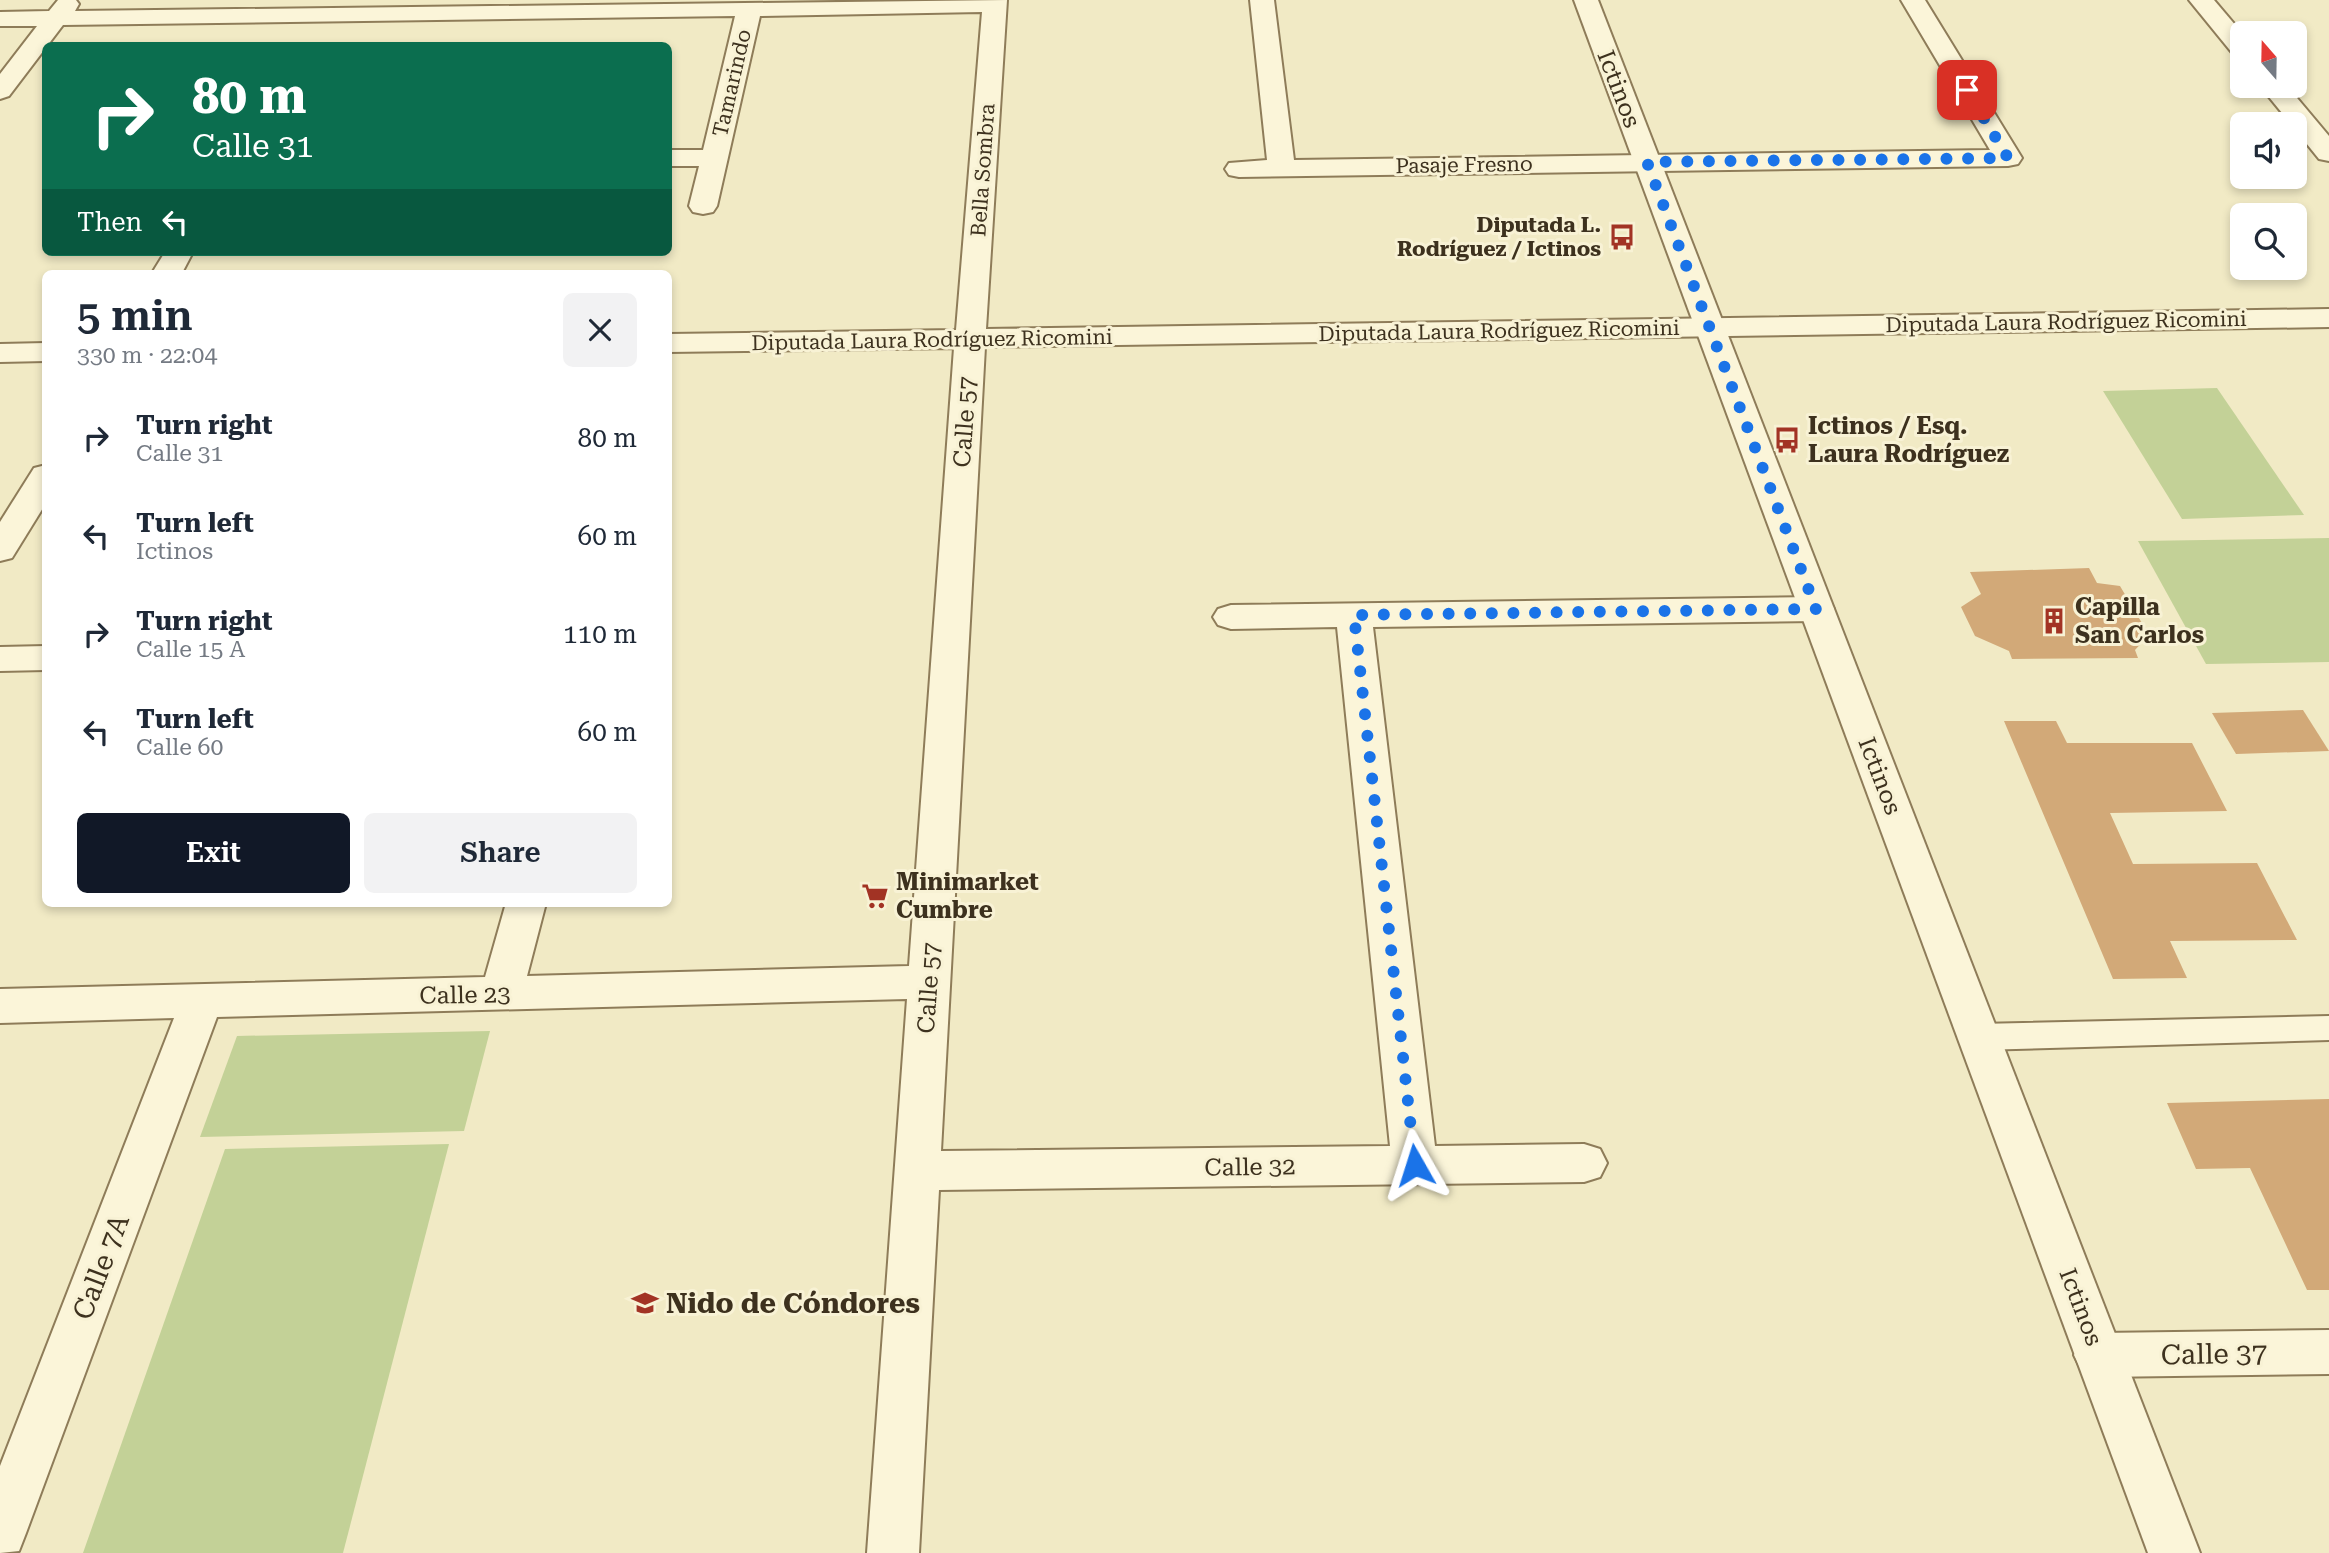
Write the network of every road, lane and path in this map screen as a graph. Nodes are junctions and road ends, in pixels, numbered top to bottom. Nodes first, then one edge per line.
1 (1262, 0) edge
2 (1586, 0) edge
3 (1913, 0) edge
4 (2201, 0) edge
5 (995, 2) edge
6 (63, 9) edge
7 (749, 9) junction
8 (0, 19) edge
9 (2230, 34) edge
10 (0, 91) edge
11 (2283, 98) edge
12 (2329, 153) edge
13 (672, 158) edge
14 (715, 158) junction
15 (1647, 162) junction
16 (1281, 168) junction
17 (1239, 169) dead end
18 (703, 206) dead end
19 (2329, 318) edge
20 (1710, 328) junction
21 (970, 339) junction
22 (672, 343) edge
23 (42, 352) edge
24 (0, 353) edge
25 (42, 482) edge
26 (0, 550) edge
27 (1816, 609) junction
28 (1354, 615) junction
29 (1231, 617) dead end
30 (42, 658) edge
31 (0, 659) edge
32 (525, 907) edge
33 (930, 982) junction
34 (501, 994) junction
35 (202, 1001) junction
36 (0, 1006) edge
37 (2329, 1028) edge
38 (1979, 1037) junction
39 (1584, 1163) dead end
40 (1415, 1165) junction
41 (917, 1171) junction
42 (2329, 1352) edge
43 (2099, 1355) junction
44 (16, 1450) edge
45 (0, 1533) edge
46 (893, 1553) edge
47 (2174, 1553) edge

1 - 16 street
2 - 15 street, Ictinos
3 - 15 street, Pasaje Fresno
4 - 9 street
5 - 7 street
5 - 21 street, Bella Sombra
6 - 7 street
6 - 8 street
6 - 10 street
7 - 14 street, Tamarindo
11 - 12 street
13 - 14 street, Tamarindo
14 - 18 street, Tamarindo
15 - 16 street, Pasaje Fresno
15 - 20 street, Ictinos
16 - 17 street, Pasaje Fresno
19 - 20 street, Diputada Laura Rodríguez Ricomini
20 - 21 street, Diputada Laura Rodríguez Ricomini
20 - 27 street, Ictinos
21 - 22 street, Diputada Laura Rodríguez Ricomini
21 - 33 street, Calle 57
23 - 24 street
25 - 26 street
27 - 28 street
27 - 38 street, Ictinos
28 - 29 street
28 - 40 street
30 - 31 street
32 - 34 street
33 - 34 street, Calle 23
33 - 41 street, Calle 57
34 - 35 street, Calle 23
35 - 36 street, Calle 23
35 - 44 street, Calle 7A
37 - 38 lane
38 - 43 street, Ictinos
39 - 40 street, Calle 32
40 - 41 street, Calle 32
41 - 46 street, Calle 57
42 - 43 street, Calle 37
43 - 47 street, Ictinos
44 - 45 street, Calle 7A

